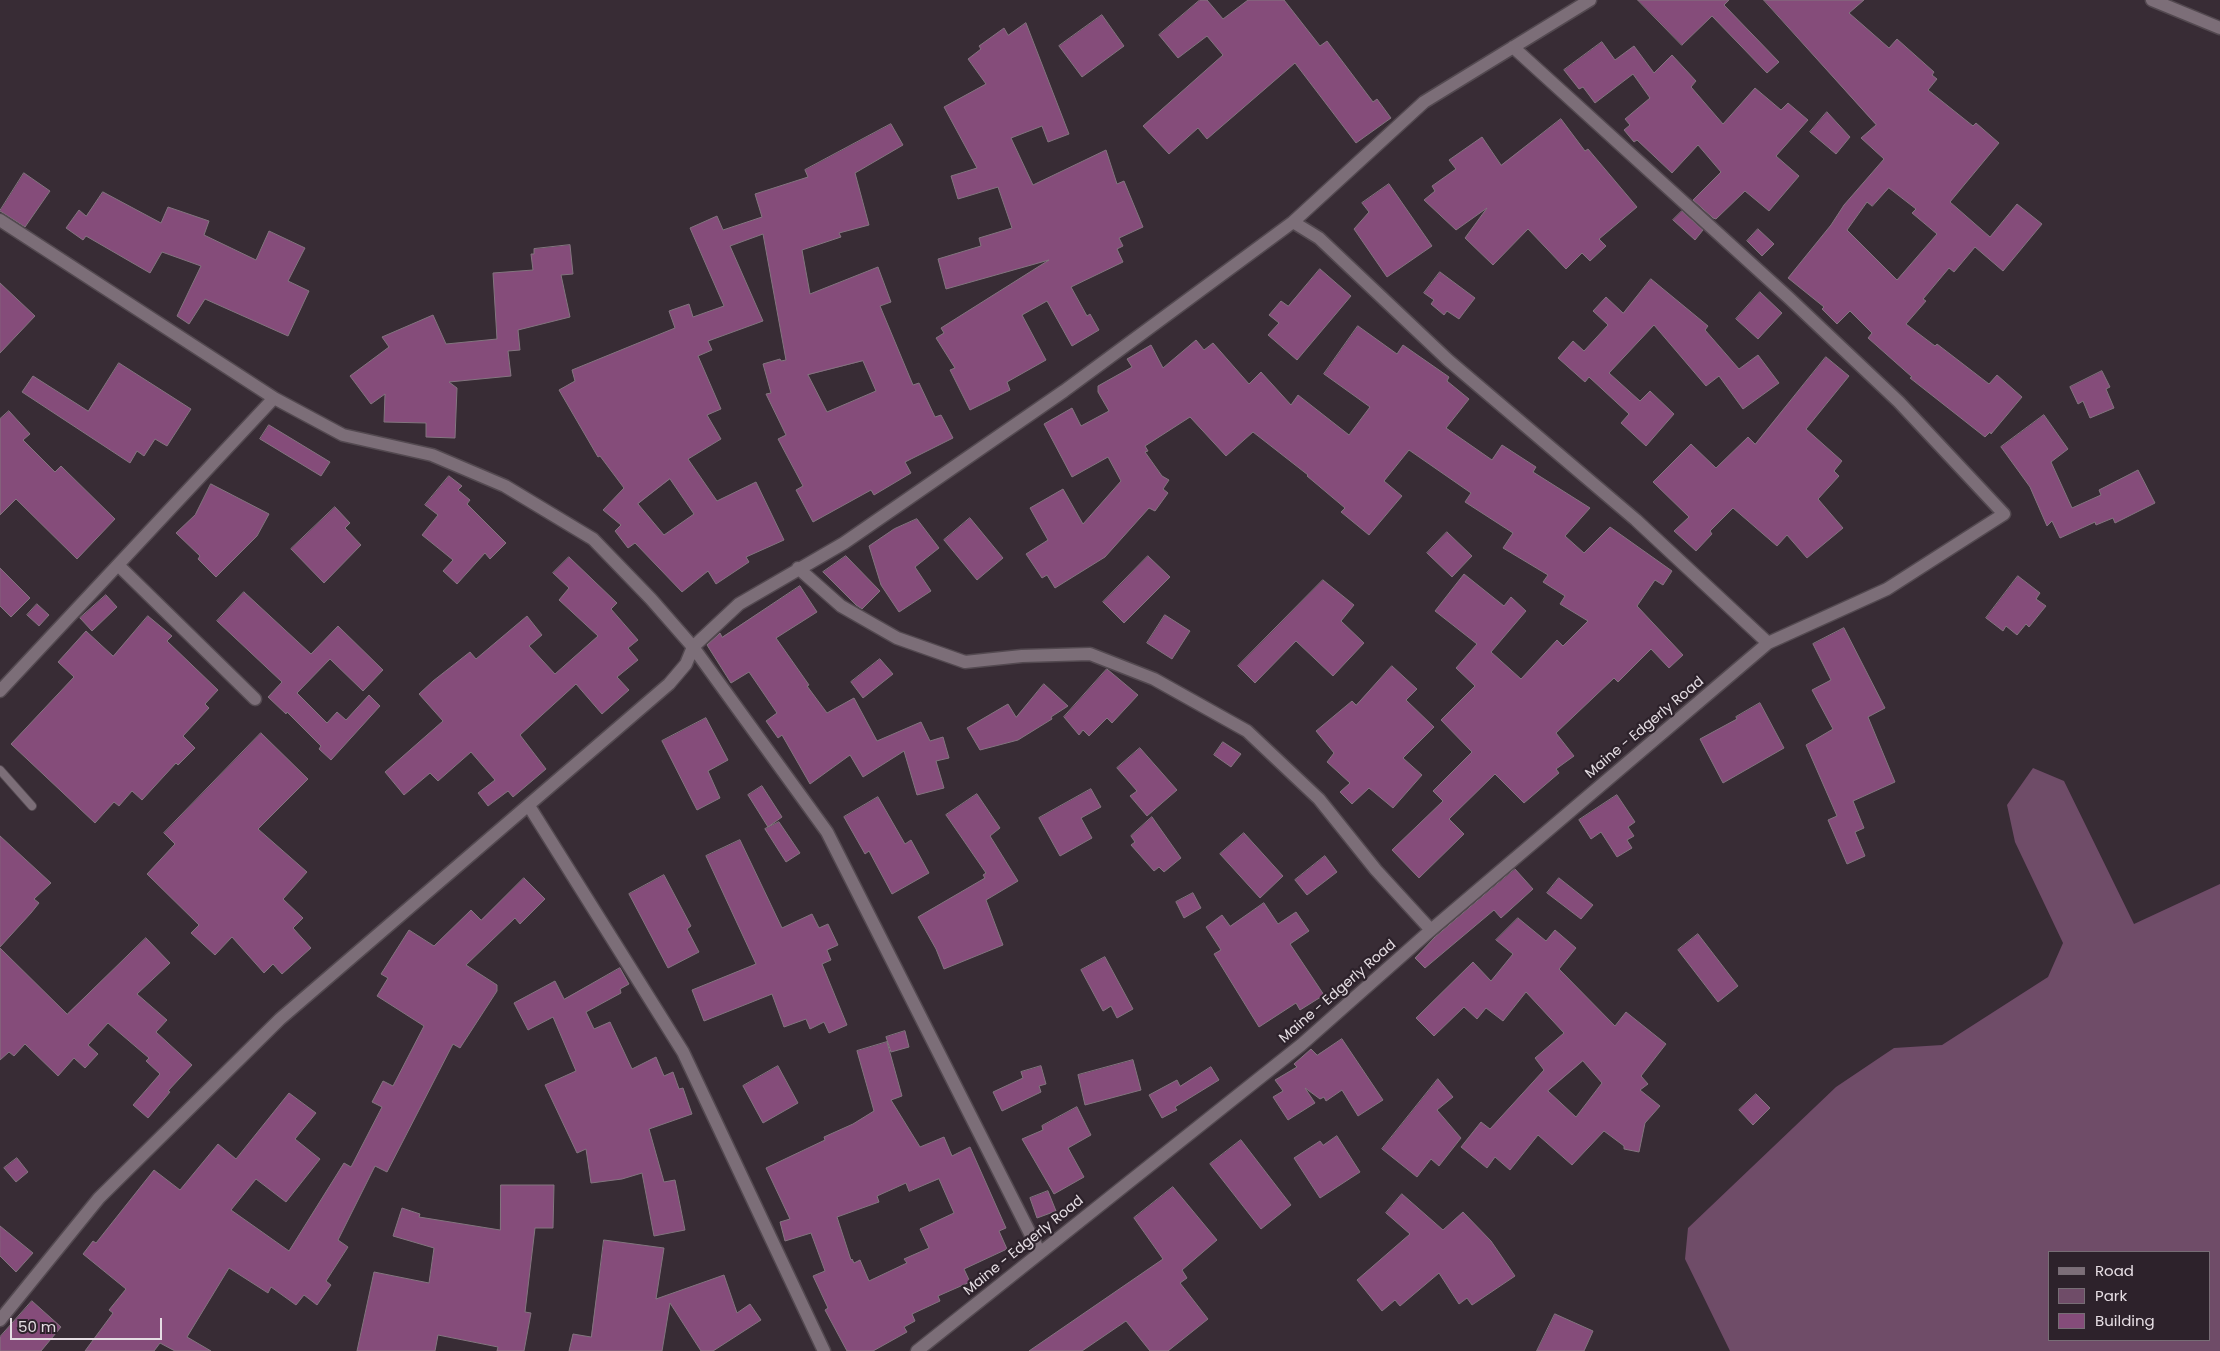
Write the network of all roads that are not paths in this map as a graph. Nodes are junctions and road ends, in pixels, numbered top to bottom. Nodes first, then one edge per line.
1 (1590, 0) edge
2 (2152, 0) edge
3 (2220, 28) edge
4 (1513, 47) junction
5 (1293, 222) junction
6 (3, 226) edge
7 (274, 398) junction
8 (118, 565) junction
9 (798, 568) junction
10 (1768, 643) junction
11 (693, 647) junction
12 (0, 692) edge
13 (255, 699) dead end
14 (0, 770) edge
15 (32, 806) dead end
16 (529, 806) junction
17 (1431, 930) junction
18 (1040, 1252) junction
19 (0, 1320) edge
20 (824, 1351) edge
21 (917, 1351) edge

1 - 4 street
2 - 3 street
4 - 5 street
4 - 10 street, Maine - Edgerly Road
5 - 9 street
5 - 10 street
6 - 7 street
7 - 8 street
7 - 11 street
8 - 12 street
8 - 13 street
9 - 11 street
9 - 17 street
10 - 17 street, Maine - Edgerly Road
11 - 16 street
11 - 18 street
14 - 15 lane
16 - 19 street
16 - 20 street
17 - 18 street, Maine - Edgerly Road
18 - 21 street, Maine - Edgerly Road

